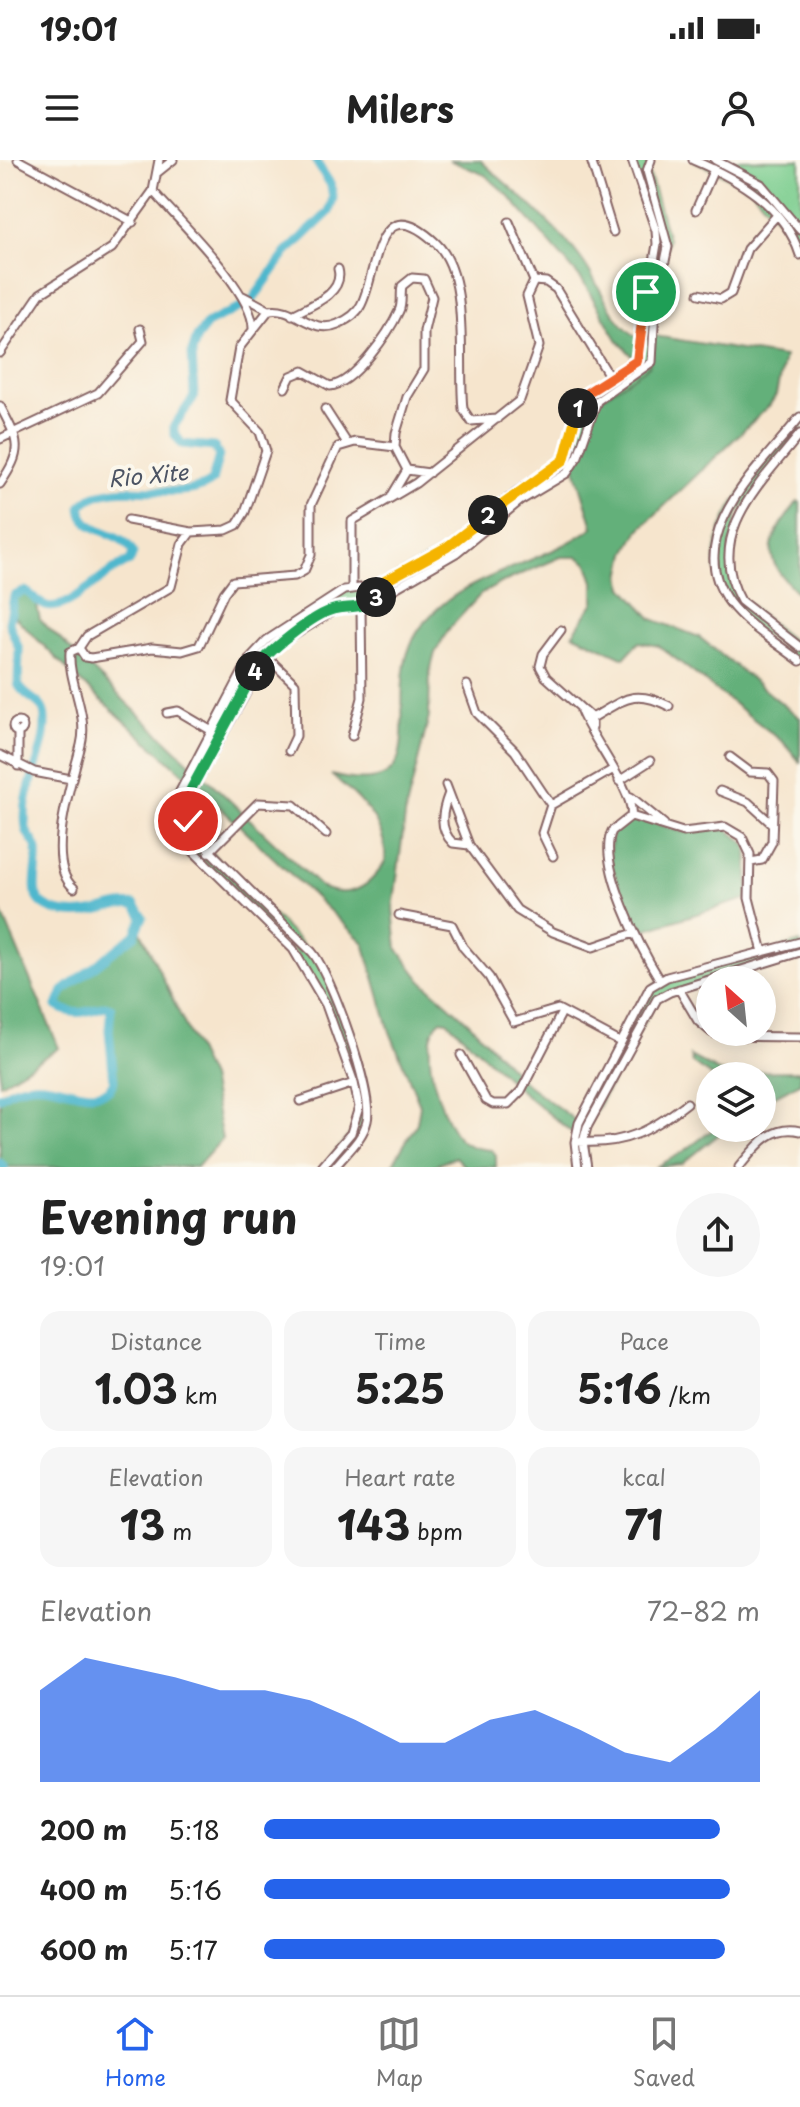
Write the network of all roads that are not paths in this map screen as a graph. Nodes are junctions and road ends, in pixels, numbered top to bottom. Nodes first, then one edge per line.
1 (18, 160) edge
2 (159, 160) edge
3 (173, 160) edge
4 (591, 160) edge
5 (632, 160) edge
6 (651, 160) edge
7 (693, 160) edge
8 (715, 164) edge
9 (158, 172) junction
10 (153, 191) junction
11 (696, 210) dead end
12 (777, 215) junction
13 (133, 222) junction
14 (509, 222) dead end
15 (800, 230) edge
16 (613, 232) dead end
17 (800, 255) edge
18 (338, 269) dead end
19 (534, 281) junction
20 (699, 294) dead end
21 (250, 304) junction
22 (269, 310) junction
23 (292, 315) junction
24 (140, 329) dead end
25 (253, 329) junction
26 (642, 340) junction
27 (655, 343) junction
28 (0, 353) edge
29 (611, 379) junction
30 (285, 388) dead end
31 (0, 406) edge
32 (325, 409) dead end
33 (800, 417) edge
34 (502, 418) junction
35 (471, 421) junction
36 (396, 433) junction
37 (800, 434) edge
38 (15, 435) junction
39 (470, 438) junction
40 (0, 439) edge
41 (347, 443) junction
42 (380, 443) junction
43 (395, 447) junction
44 (407, 470) junction
45 (429, 473) junction
46 (0, 484) edge
47 (391, 498) junction
48 (128, 520) dead end
49 (175, 530) junction
50 (191, 532) junction
51 (716, 536) junction
52 (730, 536) junction
53 (182, 544) junction
54 (376, 586) junction
55 (352, 587) junction
56 (724, 594) junction
57 (737, 594) junction
58 (379, 595) junction
59 (333, 598) junction
60 (361, 608) junction
61 (336, 609) junction
62 (561, 630) dead end
63 (800, 647) edge
64 (79, 648) junction
65 (265, 655) junction
66 (800, 661) edge
67 (467, 685) dead end
68 (669, 706) dead end
69 (581, 711) junction
70 (167, 713) dead end
71 (592, 718) junction
72 (592, 728) junction
73 (212, 731) junction
74 (18, 732) dead end
75 (352, 736) dead end
76 (289, 751) dead end
77 (0, 755) edge
78 (730, 757) dead end
79 (650, 761) dead end
80 (18, 766) junction
81 (612, 770) junction
82 (71, 779) junction
83 (619, 781) junction
84 (720, 791) dead end
85 (631, 797) junction
86 (551, 805) junction
87 (631, 816) junction
88 (771, 823) junction
89 (669, 828) junction
90 (326, 834) dead end
91 (469, 845) junction
92 (209, 852) junction
93 (553, 856) dead end
94 (751, 862) junction
95 (74, 888) dead end
96 (399, 915) dead end
97 (634, 933) junction
98 (300, 941) junction
99 (800, 942) edge
100 (293, 949) junction
101 (763, 952) junction
102 (800, 952) edge
103 (722, 964) joint
104 (753, 966) edge
105 (660, 980) junction
106 (329, 981) junction
107 (696, 984) edge
108 (318, 988) junction
109 (679, 989) junction
110 (646, 993) junction
111 (657, 999) junction
112 (562, 1012) junction
113 (696, 1018) edge
114 (776, 1037) edge
115 (800, 1037) edge
116 (620, 1042) junction
117 (461, 1055) dead end
118 (354, 1083) junction
119 (300, 1101) dead end
120 (687, 1103) dead end
121 (800, 1131) edge
122 (579, 1142) junction
123 (322, 1167) edge
124 (335, 1167) edge
125 (578, 1167) edge
126 (587, 1167) edge
127 (739, 1167) edge

1 - 13 street
2 - 9 street
3 - 9 street
4 - 16 street
5 - 26 street
6 - 27 street
7 - 8 street
8 - 11 street
8 - 12 street
8 - 15 street
9 - 10 street
10 - 13 street
10 - 21 street
12 - 17 street
12 - 20 street
13 - 28 street
14 - 19 street
18 - 23 street
19 - 29 street
19 - 34 street
21 - 22 street
21 - 25 street
22 - 23 street
22 - 25 street
23 - 35 street
24 - 38 street
25 - 50 street
26 - 27 street
26 - 29 street
27 - 58 street
29 - 54 street
30 - 36 street
31 - 38 street
32 - 41 street
33 - 51 street
34 - 35 street
34 - 39 street
35 - 39 street
36 - 42 street
36 - 43 street
37 - 52 street
38 - 40 street
38 - 46 street
39 - 45 street
41 - 42 street
41 - 64 street
42 - 43 street
43 - 44 street
44 - 45 street
44 - 47 street
45 - 47 street
47 - 55 street
48 - 49 street
49 - 50 street
49 - 53 street
50 - 53 street
51 - 52 street
51 - 56 street
52 - 57 street
53 - 64 street
54 - 55 street
54 - 58 street
55 - 59 street
56 - 57 street
56 - 66 street
57 - 63 street
58 - 60 street
59 - 61 street
59 - 73 street
60 - 61 street
60 - 75 street
61 - 65 street
62 - 69 street
64 - 82 street
65 - 76 street
65 - 92 street
67 - 86 street
68 - 71 street
69 - 71 street
69 - 72 street
70 - 73 street
71 - 72 street
72 - 81 street
73 - 100 street
74 - 80 street
77 - 80 street
78 - 88 street
79 - 83 street
80 - 82 street
81 - 83 street
81 - 86 street
82 - 95 street
83 - 85 street
84 - 88 street
85 - 87 street
85 - 89 street
86 - 93 street
87 - 89 street
87 - 97 street
88 - 94 street
89 - 94 street
90 - 92 street
91 - 91 street
91 - 97 street
92 - 98 street
94 - 101 street
96 - 112 street
97 - 105 street
98 - 100 street
98 - 106 street
99 - 101 street
100 - 108 street
101 - 103 street
102 - 104 street
103 - 105 street
105 - 110 street
106 - 108 street
106 - 124 street
107 - 109 street
108 - 118 street
109 - 111 street
109 - 113 street
110 - 111 street
110 - 116 street
111 - 122 street
112 - 116 street
112 - 117 street
114 - 115 street
116 - 122 street
118 - 119 street
118 - 123 street
120 - 122 street
121 - 127 street
122 - 125 street
122 - 126 street

